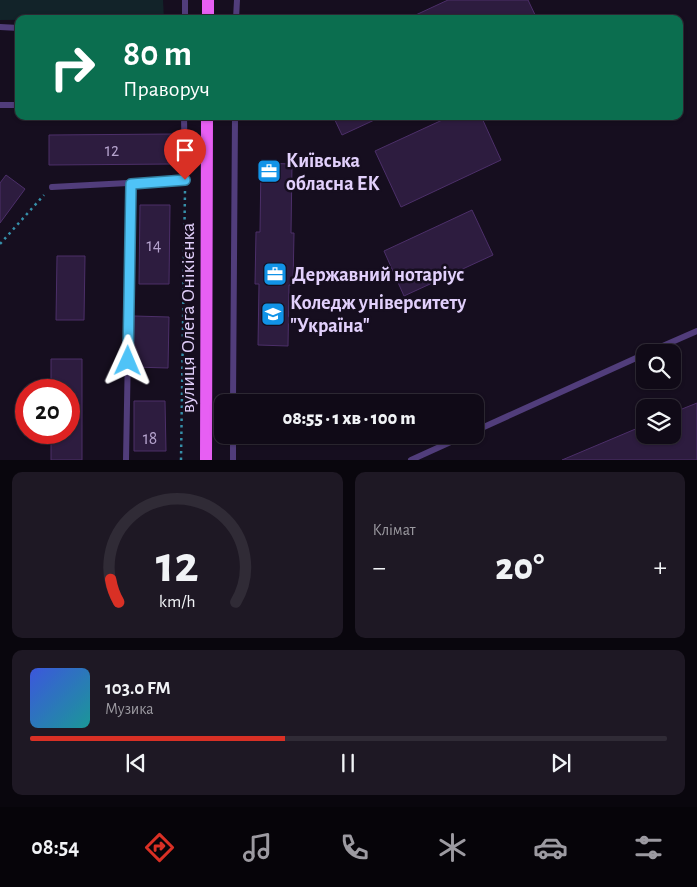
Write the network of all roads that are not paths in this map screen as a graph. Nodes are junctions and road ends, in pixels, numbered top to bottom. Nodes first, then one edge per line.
1 (185, 0) edge
2 (208, 0) edge
3 (237, 0) edge
4 (185, 15) edge
5 (208, 15) edge
6 (236, 15) edge
7 (0, 27) edge
8 (15, 28) edge
9 (0, 105) edge
10 (15, 105) edge
11 (184, 120) edge
12 (207, 120) edge
13 (235, 120) edge
14 (131, 184) junction
15 (52, 187) road end
16 (697, 331) edge
17 (667, 344) edge
18 (636, 358) edge
19 (233, 394) edge
20 (484, 427) edge
21 (233, 444) edge
22 (446, 444) edge
23 (126, 460) edge
24 (206, 460) edge
25 (233, 460) edge
26 (411, 460) edge

1 - 4 lane
2 - 5 main road
3 - 6 lane
7 - 8 lane
9 - 10 lane
11 - 14 lane
12 - 24 main road, вулиця Олега Онікієнка
13 - 19 lane
14 - 15 lane
14 - 23 lane
16 - 17 lane
18 - 20 lane
21 - 25 lane
22 - 26 lane

